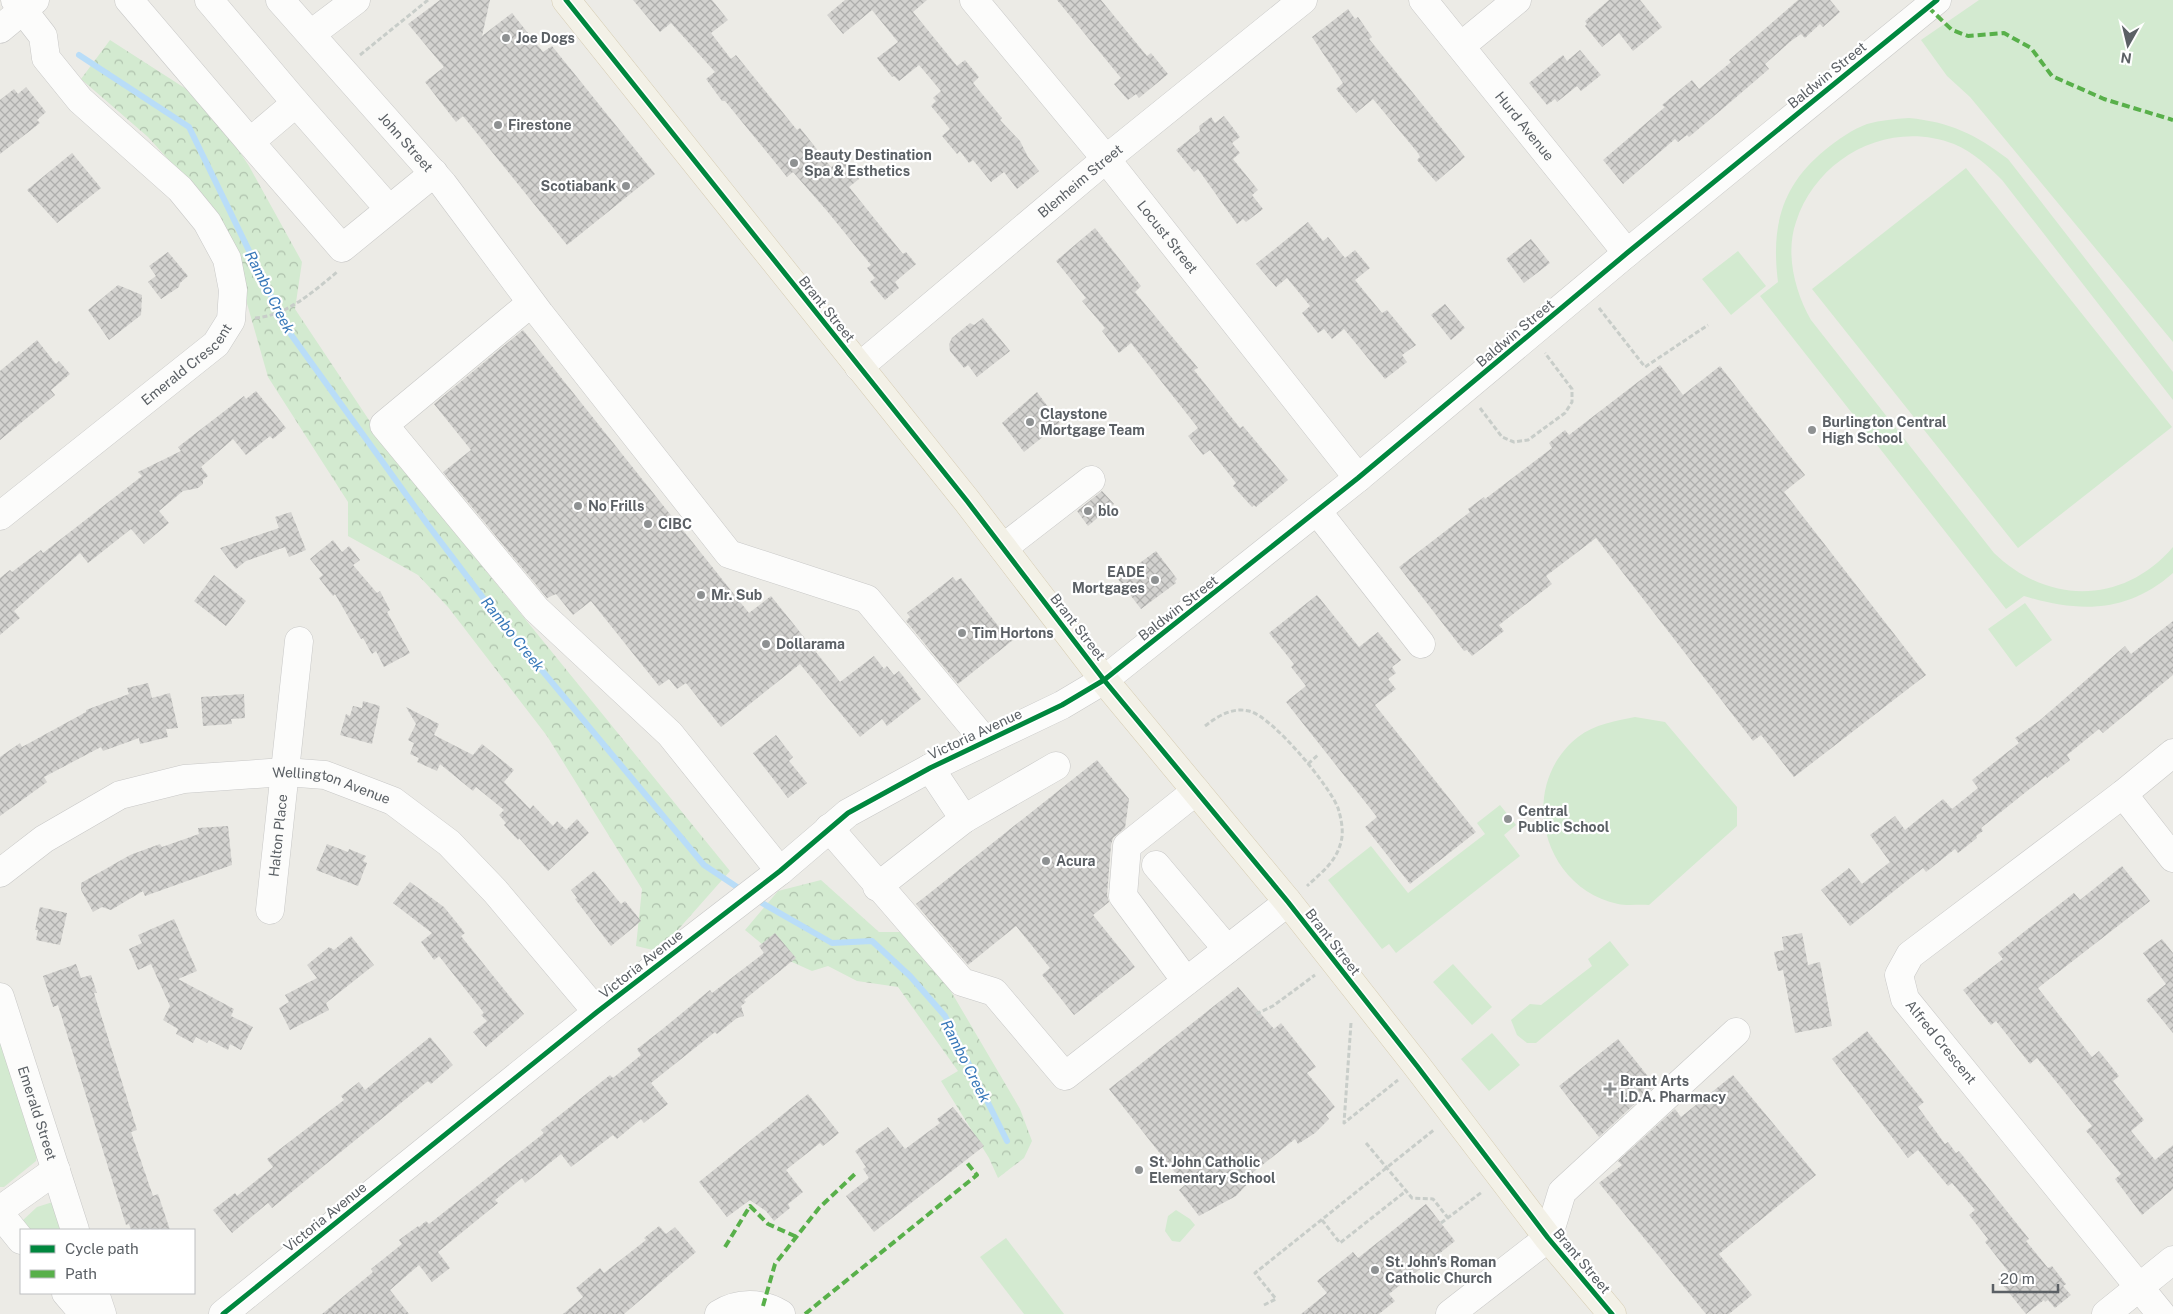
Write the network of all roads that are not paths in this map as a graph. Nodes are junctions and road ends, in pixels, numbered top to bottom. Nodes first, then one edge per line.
1 (129, 0) edge
2 (209, 0) edge
3 (280, 0) edge
4 (356, 0) edge
5 (566, 0) edge
6 (974, 0) edge
7 (1303, 0) edge
8 (1423, 0) edge
9 (1517, 0) edge
10 (1937, 0) edge
11 (25, 3) edge
12 (0, 28) edge
13 (311, 34) junction
14 (1461, 46) junction
15 (296, 103) junction
16 (250, 142) junction
17 (1106, 159) junction
18 (434, 174) junction
19 (390, 209) junction
20 (1627, 253) junction
21 (527, 297) junction
22 (859, 367) junction
23 (1358, 478) junction
24 (1090, 480) dead end
25 (1317, 511) junction
26 (0, 516) edge
27 (1003, 548) junction
28 (299, 641) dead end
29 (1421, 644) dead end
30 (1104, 680) junction
31 (984, 742) junction
32 (2173, 753) edge
33 (1056, 766) dead end
34 (930, 768) junction
35 (285, 772) junction
36 (1196, 791) junction
37 (2123, 794) junction
38 (964, 819) junction
39 (829, 828) junction
40 (2173, 858) edge
41 (1156, 865) dead end
42 (0, 873) edge
43 (774, 876) junction
44 (878, 887) junction
45 (1288, 902) junction
46 (270, 910) dead end
47 (1227, 949) junction
48 (1186, 981) junction
49 (0, 997) edge
50 (597, 1012) junction
51 (1736, 1032) dead end
52 (56, 1170) junction
53 (0, 1210) edge
54 (0, 1214) edge
55 (75, 1229) edge
56 (1548, 1238) junction
57 (20, 1239) edge
58 (2173, 1260) edge
59 (2139, 1287) junction
60 (67, 1294) edge
61 (95, 1294) edge
62 (84, 1314) edge
63 (102, 1314) edge
64 (222, 1314) edge
65 (719, 1314) edge
66 (780, 1314) edge
67 (1450, 1314) edge
68 (1612, 1314) edge
69 (2106, 1314) edge
70 (2161, 1314) edge

1 - 16 street
2 - 15 street
3 - 13 street, John Street
4 - 13 street
5 - 22 main road, Brant Street
6 - 17 street, Locust Street
7 - 17 street, Blenheim Street
8 - 14 street, Hurd Avenue
9 - 14 street
10 - 20 street, Baldwin Street
11 - 12 street
11 - 26 street, Emerald Crescent
13 - 18 street, John Street
14 - 20 street, Hurd Avenue
15 - 16 street
15 - 19 street
16 - 19 street
17 - 22 street, Blenheim Street
17 - 23 street, Locust Street
18 - 19 street
18 - 21 street, John Street
20 - 23 street, Baldwin Street
21 - 31 street, John Street
21 - 43 street
22 - 27 main road, Brant Street
23 - 25 street, Baldwin Street
24 - 27 street
25 - 29 street
25 - 30 street, Baldwin Street
27 - 30 main road, Brant Street
28 - 35 street, Halton Place
30 - 31 street, Victoria Avenue
30 - 36 main road, Brant Street
31 - 34 street, Victoria Avenue
32 - 37 street, Alfred Crescent
33 - 38 street
34 - 38 street
34 - 39 street, Victoria Avenue
35 - 42 street, Wellington Avenue
35 - 46 street, Halton Place
35 - 50 street, Wellington Avenue
36 - 45 main road, Brant Street
36 - 48 street
37 - 40 street
37 - 59 street, Alfred Crescent
38 - 44 street
39 - 43 street, Victoria Avenue
39 - 44 street
41 - 47 street
43 - 50 street, Victoria Avenue
44 - 48 street
45 - 47 street
45 - 56 main road, Brant Street
47 - 48 street
49 - 52 street, Emerald Street
50 - 64 street, Victoria Avenue
51 - 56 street
52 - 53 street
52 - 55 street, Emerald Street
54 - 57 street
56 - 67 street
56 - 68 main road, Brant Street
58 - 59 street
59 - 69 street
59 - 70 street, Alfred Crescent
60 - 62 street
61 - 63 street
65 - 66 street

